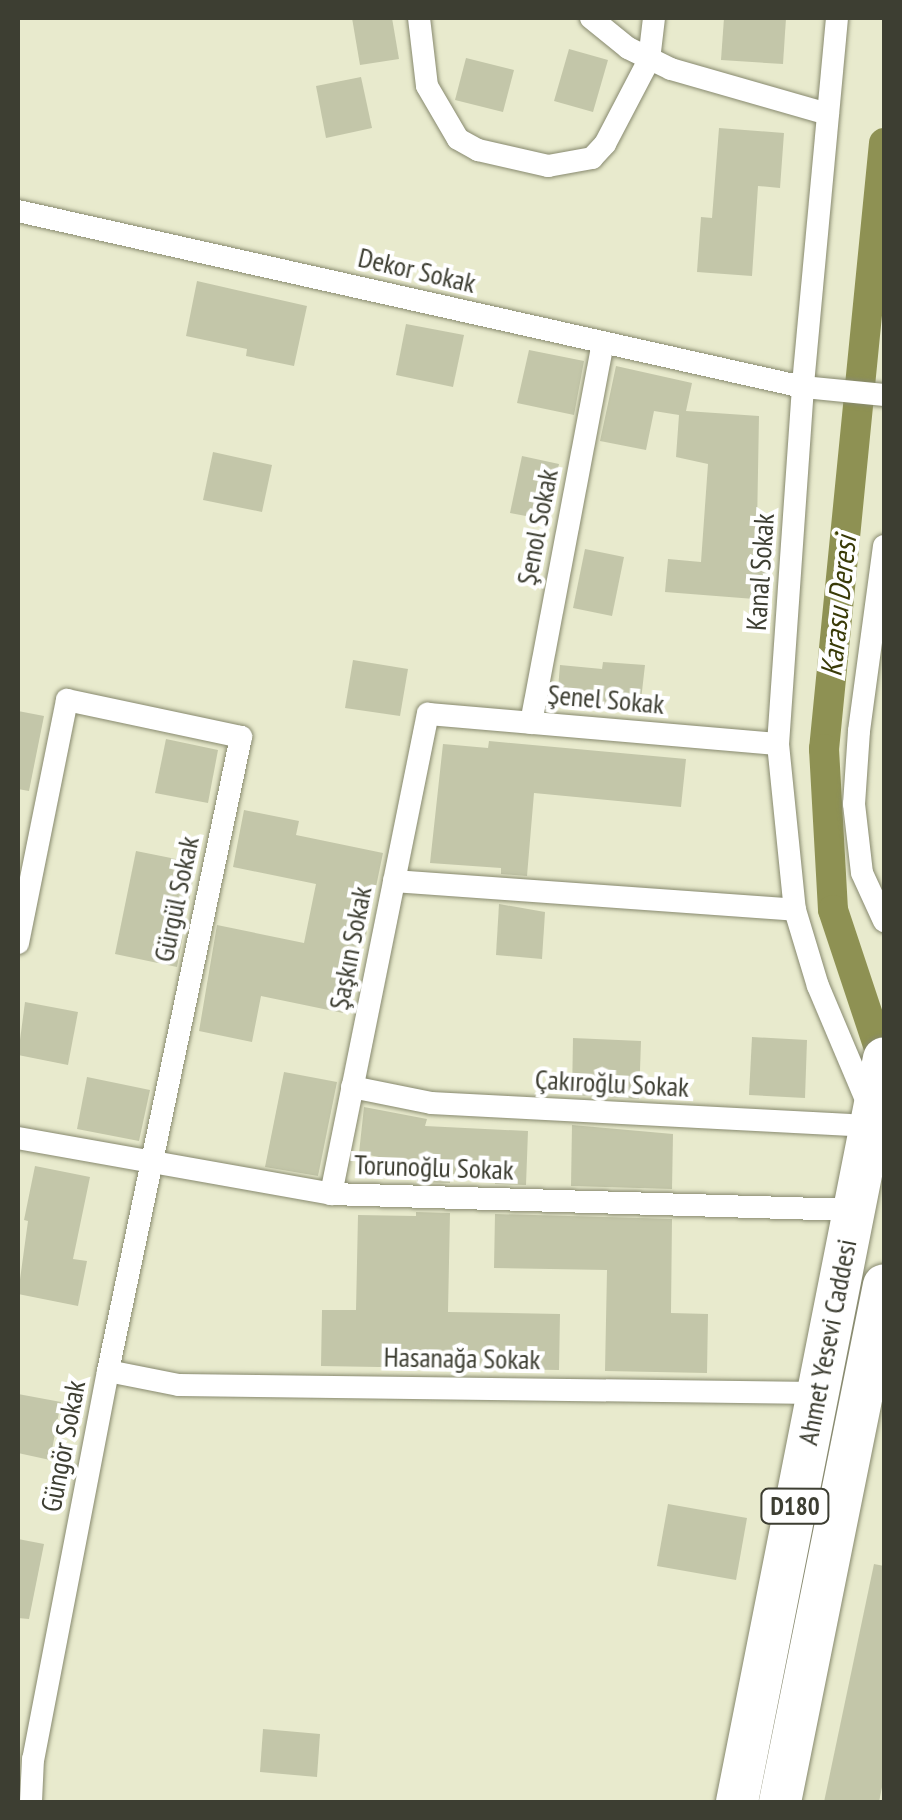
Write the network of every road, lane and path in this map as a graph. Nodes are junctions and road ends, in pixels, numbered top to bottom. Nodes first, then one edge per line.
1 (419, 18) edge
2 (590, 18) edge
3 (654, 18) edge
4 (836, 18) edge
5 (649, 60) junction
6 (828, 114) junction
7 (18, 212) edge
8 (603, 343) junction
9 (803, 388) junction
10 (884, 395) edge
11 (884, 546) edge
12 (428, 714) joint
13 (530, 723) junction
14 (778, 744) junction
15 (394, 881) junction
16 (795, 910) junction
17 (884, 921) edge
18 (18, 943) edge
19 (884, 1058) edge
20 (352, 1088) junction
21 (872, 1121) junction
22 (18, 1138) edge
23 (149, 1162) junction
24 (330, 1194) junction
25 (853, 1210) junction
26 (884, 1285) edge
27 (108, 1371) junction
28 (817, 1392) junction
29 (31, 1802) edge
30 (736, 1802) edge
31 (780, 1802) edge

1 - 5 street
2 - 5 street
3 - 5 street
4 - 6 street, Kanal Sokak
5 - 6 street
6 - 9 street, Kanal Sokak
7 - 8 street, Dekor Sokak
8 - 9 street, Dekor Sokak
8 - 13 street, Şenol Sokak
9 - 10 street, Dekor Sokak
9 - 14 street, Kanal Sokak
11 - 17 street
12 - 13 street, Şenel Sokak
12 - 15 street, Şaşkın Sokak
13 - 14 street, Şenel Sokak
14 - 16 street, Kanal Sokak
15 - 16 street
15 - 20 street, Şaşkın Sokak
16 - 21 street, Kanal Sokak
18 - 23 street, Gürgül Sokak
19 - 21 highway, Ahmet Yesevi Caddesi / D180
20 - 21 street, Çakıroğlu Sokak
20 - 24 street, Şaşkın Sokak
21 - 25 highway, Ahmet Yesevi Caddesi / D180
22 - 23 street, Torunoğlu Sokak
23 - 24 street, Torunoğlu Sokak
23 - 27 street, Güngör Sokak
24 - 25 street, Torunoğlu Sokak
25 - 28 highway, Ahmet Yesevi Caddesi / D180
26 - 31 highway, Ahmet Yesevi Caddesi / D180
27 - 28 street, Hasanağa Sokak
27 - 29 street, Güngör Sokak
28 - 30 highway, Ahmet Yesevi Caddesi / D180

